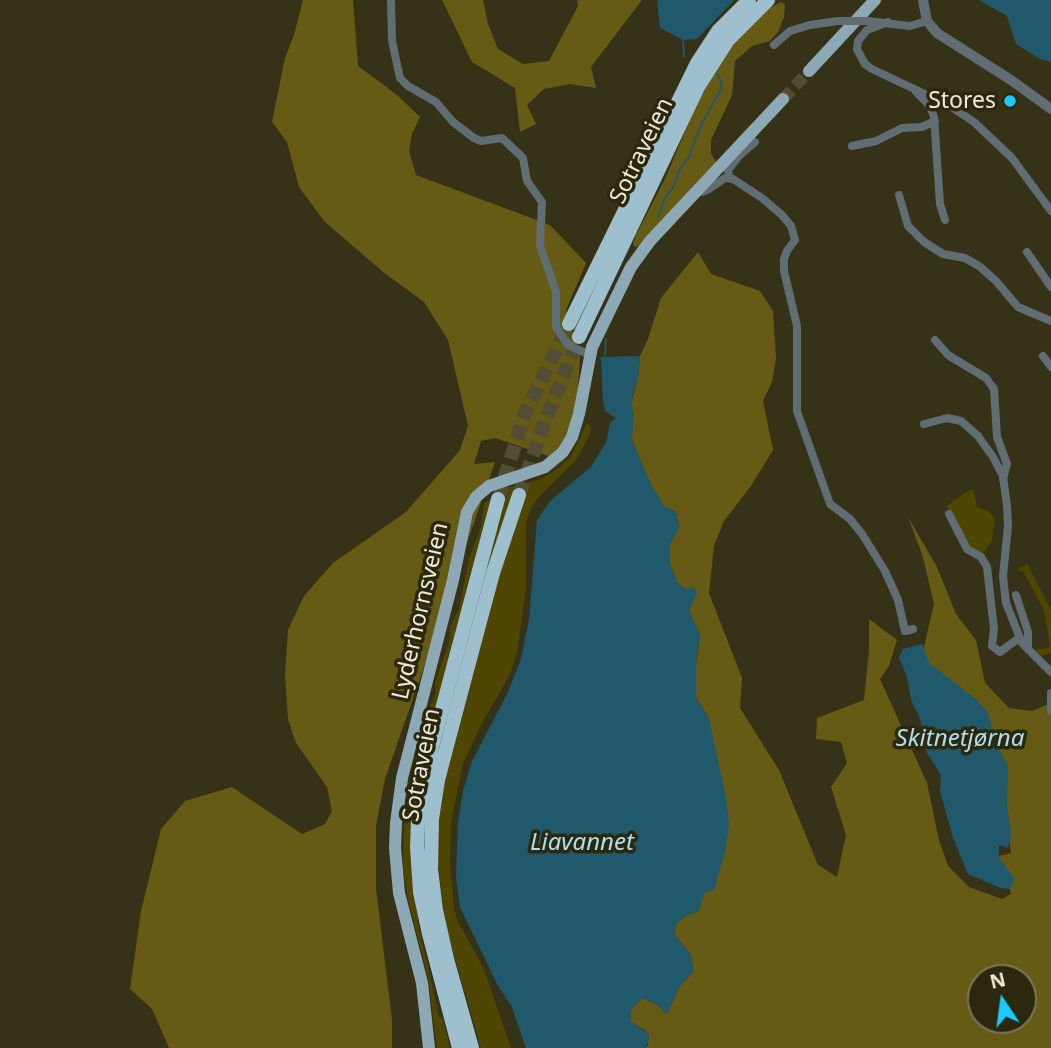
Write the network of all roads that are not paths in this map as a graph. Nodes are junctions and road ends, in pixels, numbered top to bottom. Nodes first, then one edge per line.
1 (391, 0) edge
2 (749, 0) edge
3 (768, 0) edge
4 (875, 0) edge
5 (923, 0) edge
6 (927, 21) junction
7 (888, 22) junction
8 (774, 45) dead end
9 (809, 71) tunnel mouth
10 (915, 90) junction
11 (783, 99) tunnel mouth
12 (1051, 109) edge
13 (935, 121) junction
14 (755, 142) dead end
15 (852, 146) dead end
16 (737, 153) junction
17 (729, 178) junction
18 (698, 189) junction
19 (899, 195) dead end
20 (1051, 211) edge
21 (945, 220) dead end
22 (1027, 252) dead end
23 (1051, 287) edge
24 (1051, 321) edge
25 (569, 324) tunnel mouth
26 (579, 337) tunnel mouth
27 (935, 340) dead end
28 (590, 355) junction
29 (1043, 356) dead end
30 (1051, 366) edge
31 (924, 424) dead end
32 (1003, 479) junction
33 (519, 495) tunnel mouth
34 (498, 499) tunnel mouth
35 (949, 513) dead end
36 (1016, 595) dead end
37 (913, 629) dead end
38 (1019, 638) junction
39 (1028, 651) junction
40 (1051, 672) edge
41 (1051, 693) edge
42 (1051, 711) edge
43 (429, 1048) edge
44 (457, 1048) edge
45 (472, 1048) edge

1 - 28 street
2 - 25 highway, Sotraveien
3 - 26 highway, Sotraveien
4 - 9 main road
5 - 6 street
6 - 7 street
6 - 12 street
7 - 8 street, bridge
7 - 10 street
10 - 13 street
10 - 20 street
11 - 16 main road, Lyderhornsveien
13 - 15 street
13 - 21 street
14 - 16 street
16 - 17 street
16 - 18 main road, Lyderhornsveien
17 - 18 street
17 - 37 street
18 - 28 main road, Lyderhornsveien
19 - 24 street
22 - 23 street
27 - 32 street
28 - 43 main road, Lyderhornsveien
29 - 30 street
31 - 32 street
32 - 38 street
33 - 45 highway, Sotraveien
34 - 44 highway, Sotraveien
35 - 38 street
36 - 39 street
38 - 39 street
39 - 40 street
41 - 42 street

